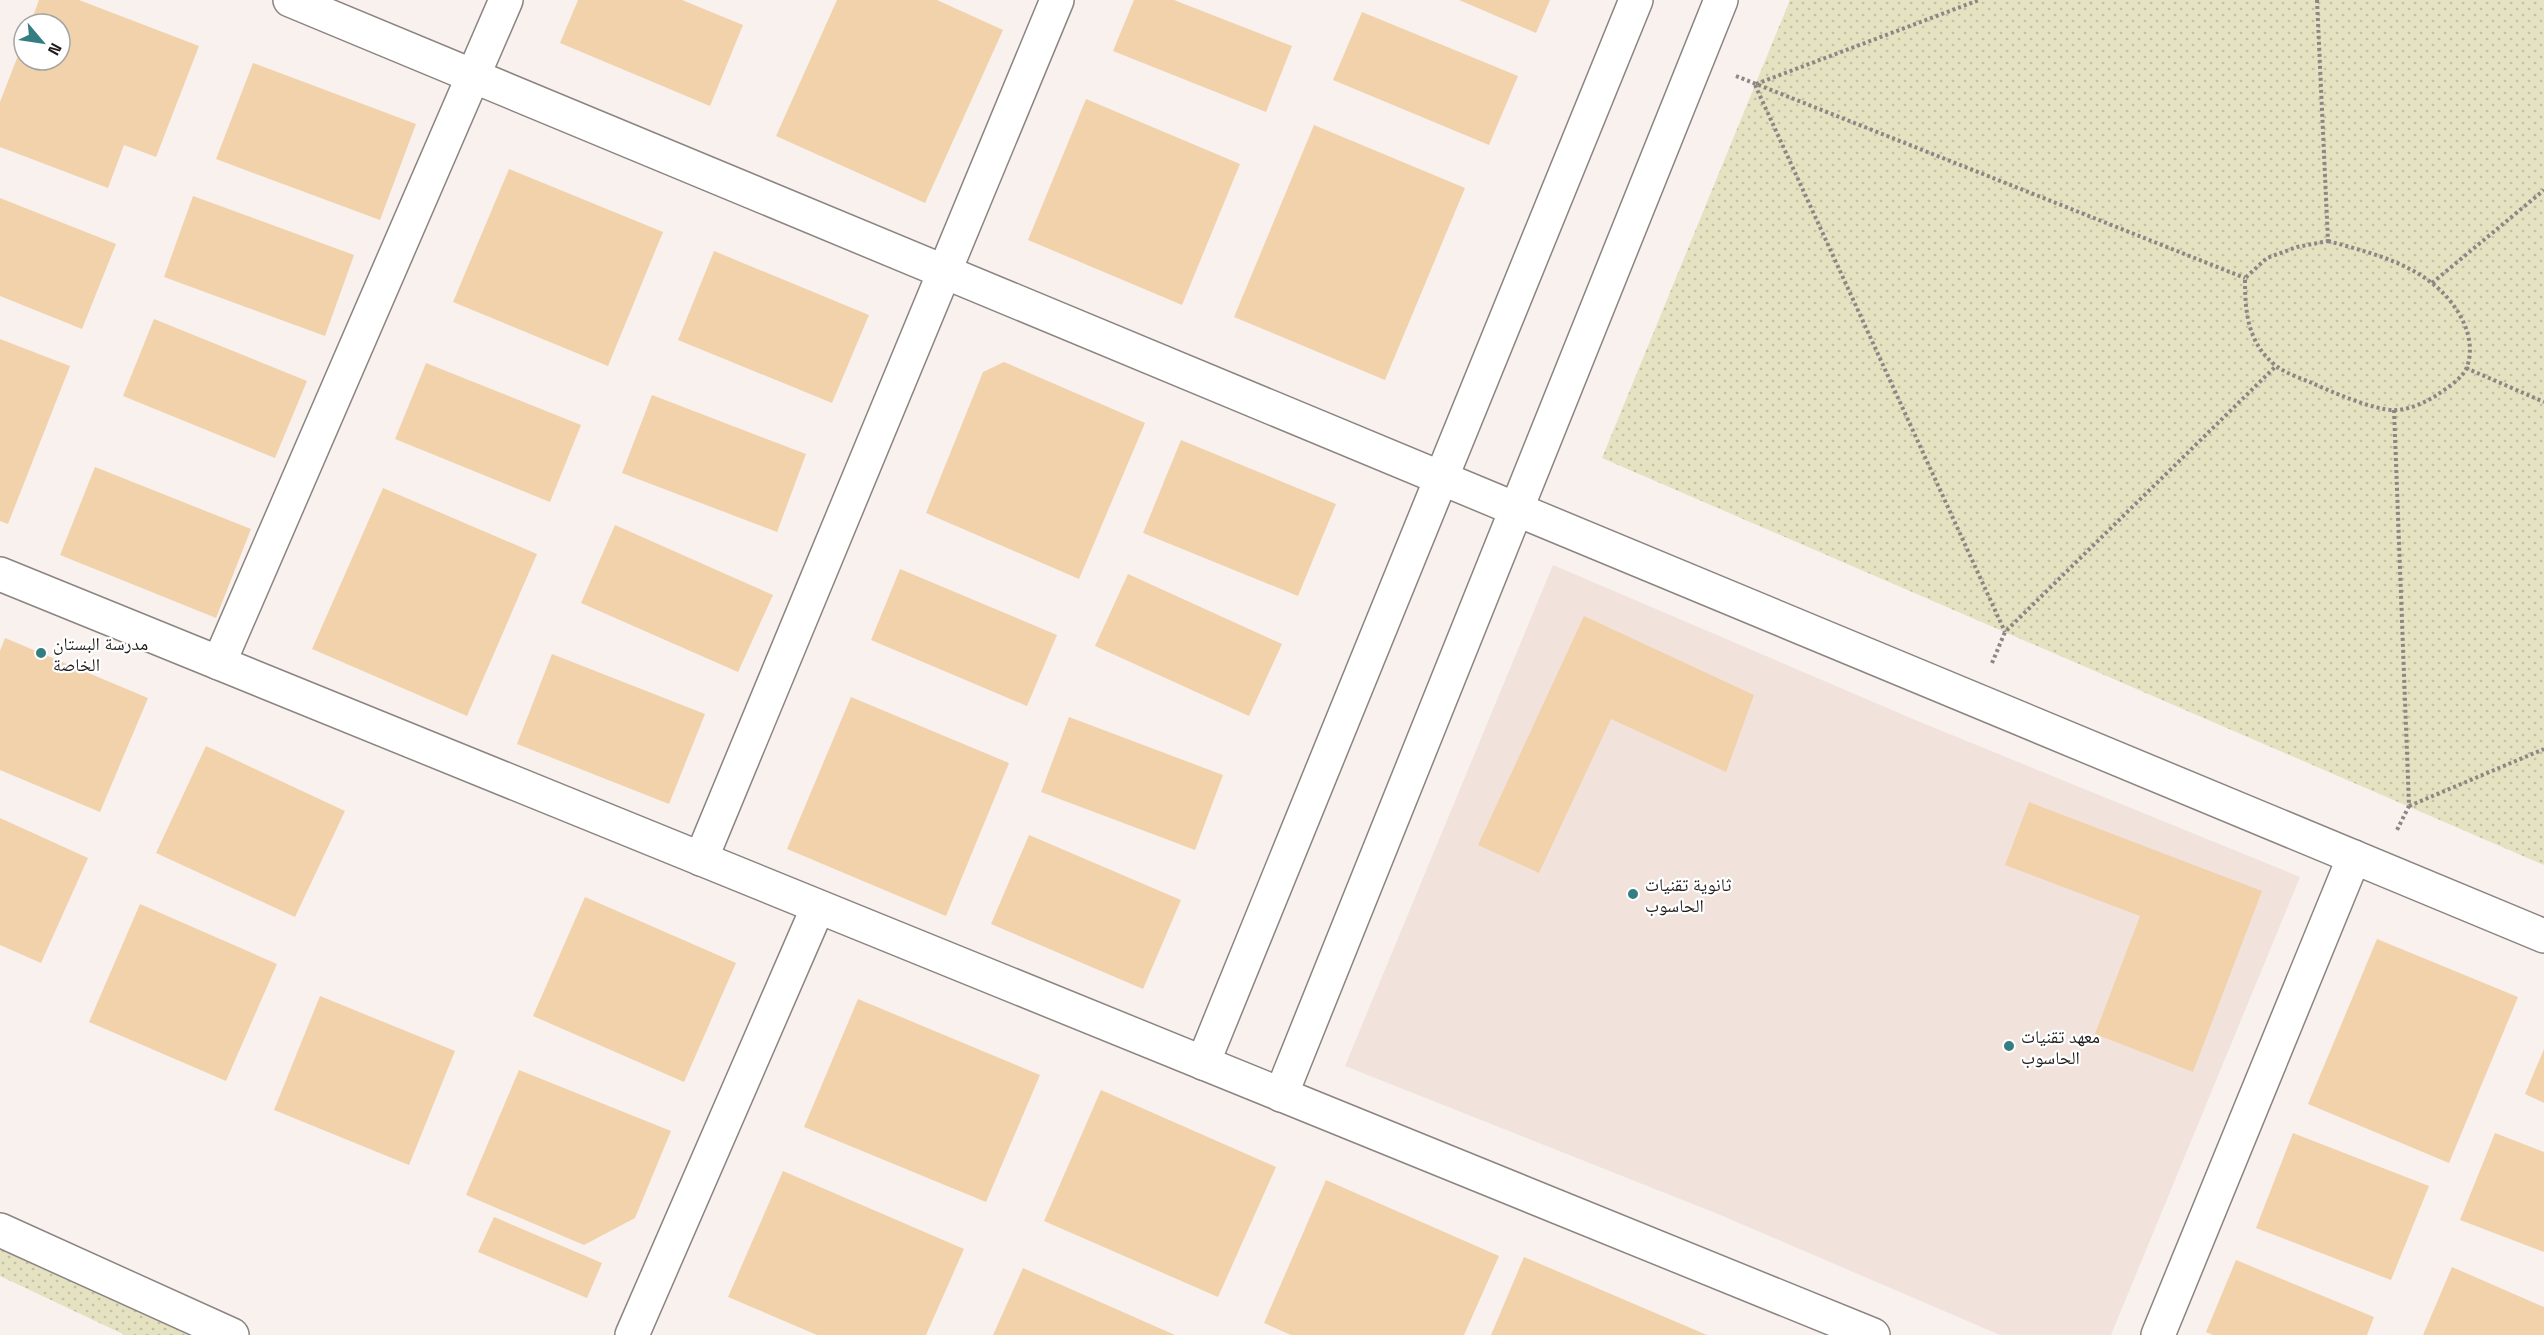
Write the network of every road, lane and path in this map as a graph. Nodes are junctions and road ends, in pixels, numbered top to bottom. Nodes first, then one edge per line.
1 (290, 0) edge
2 (506, 0) edge
3 (1056, 0) edge
4 (1636, 0) edge
5 (1721, 0) edge
6 (1979, 0) edge
7 (2317, 0) edge
8 (473, 76) junction
9 (1755, 84) junction
10 (2544, 190) edge
11 (2328, 241) junction
12 (944, 271) junction
13 (2245, 278) junction
14 (2432, 283) junction
15 (2276, 366) junction
16 (2466, 368) junction
17 (2544, 402) edge
18 (2394, 410) junction
19 (1442, 478) junction
20 (1518, 509) junction
21 (0, 574) edge
22 (219, 663) junction
23 (2544, 749) edge
24 (2354, 857) junction
25 (700, 859) junction
26 (818, 907) junction
27 (2544, 936) edge
28 (1203, 1063) junction
29 (1281, 1095) junction
30 (0, 1230) edge
31 (232, 1335) edge
32 (632, 1335) edge
33 (1873, 1335) edge
34 (2158, 1335) edge

1 - 8 street
2 - 8 street
3 - 12 street
4 - 19 street
5 - 20 street
6 - 9 path
7 - 11 path
8 - 12 street
8 - 22 street
9 - 13 path
9 - 15 path
10 - 14 path
11 - 13 path
11 - 14 path
12 - 19 street
12 - 25 street
13 - 15 path
14 - 16 path
15 - 18 path
16 - 17 path
16 - 18 path
18 - 23 path
19 - 20 street
19 - 28 street
20 - 24 street
20 - 29 street
21 - 22 street
22 - 25 street
24 - 27 street
24 - 34 street
25 - 26 street
26 - 28 street
26 - 32 street
28 - 29 street
29 - 33 street
30 - 31 street

